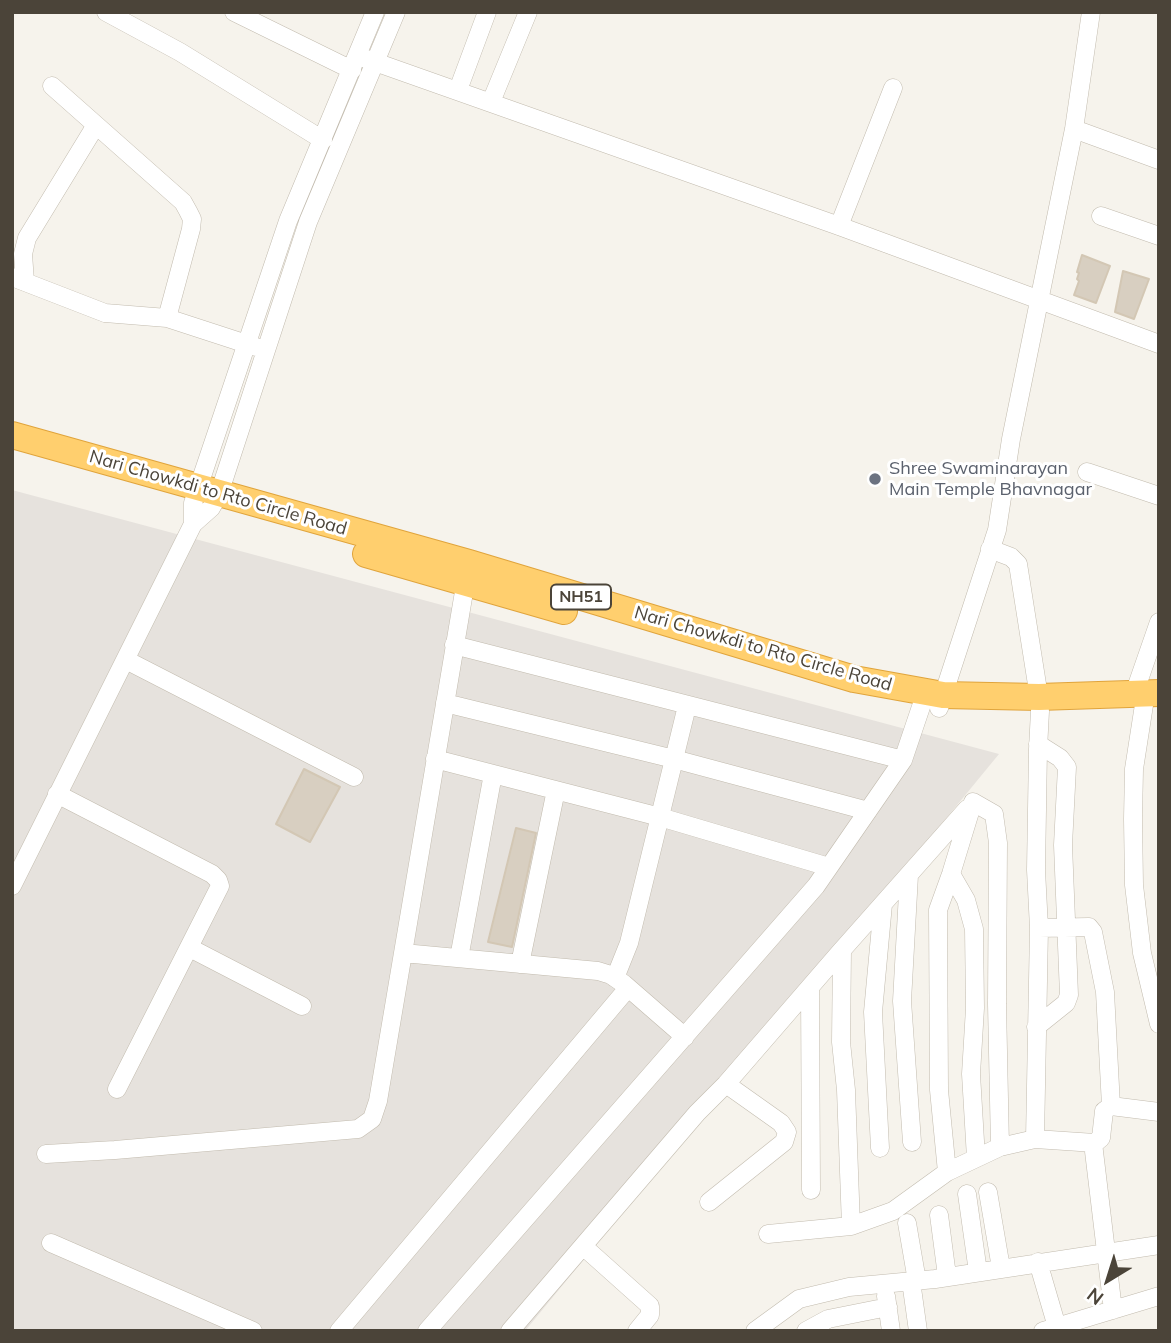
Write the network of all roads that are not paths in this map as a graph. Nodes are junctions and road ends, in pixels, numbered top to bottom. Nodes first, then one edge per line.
1 (106, 12) edge
2 (234, 12) edge
3 (375, 12) edge
4 (396, 12) edge
5 (486, 12) edge
6 (528, 12) edge
7 (1091, 12) edge
8 (361, 63) junction
9 (52, 86) dead end
10 (893, 88) dead end
11 (458, 90) junction
12 (491, 102) junction
13 (96, 125) junction
14 (1074, 129) junction
15 (323, 140) junction
16 (1159, 160) edge
17 (1101, 216) dead end
18 (839, 226) junction
19 (1159, 236) edge
20 (18, 280) edge
21 (1040, 300) junction
22 (167, 318) junction
23 (1159, 344) edge
24 (246, 345) junction
25 (266, 350) junction
26 (12, 435) edge
27 (12, 450) edge
28 (1087, 472) dead end
29 (1159, 496) edge
30 (203, 504) junction
31 (990, 549) junction
32 (467, 573) junction
33 (1159, 622) edge
34 (454, 645) junction
35 (126, 660) junction
36 (1148, 700) edge
37 (932, 701) junction
38 (444, 704) junction
39 (1040, 704) junction
40 (687, 706) junction
41 (1038, 744) junction
42 (435, 759) junction
43 (674, 759) junction
44 (903, 760) junction
45 (493, 774) junction
46 (354, 777) dead end
47 (556, 790) junction
48 (57, 794) junction
49 (972, 802) junction
50 (868, 811) junction
51 (660, 817) junction
52 (829, 867) junction
53 (951, 874) junction
54 (909, 875) junction
55 (12, 886) edge
56 (883, 904) junction
57 (1039, 928) junction
58 (1066, 928) junction
59 (190, 948) junction
60 (842, 950) junction
61 (403, 953) junction
62 (459, 958) junction
63 (520, 964) junction
64 (622, 983) junction
65 (810, 987) junction
66 (302, 1006) dead end
67 (1159, 1024) edge
68 (1036, 1027) junction
69 (685, 1037) junction
70 (726, 1084) junction
71 (117, 1089) dead end
72 (1107, 1109) junction
73 (1159, 1112) edge
74 (1035, 1139) junction
75 (1097, 1140) junction
76 (912, 1142) dead end
77 (1000, 1147) junction
78 (880, 1148) dead end
79 (46, 1154) dead end
80 (976, 1158) junction
81 (947, 1172) junction
82 (811, 1190) dead end
83 (988, 1192) dead end
84 (967, 1194) dead end
85 (709, 1202) dead end
86 (939, 1215) dead end
87 (907, 1223) dead end
88 (851, 1226) junction
89 (768, 1234) dead end
90 (51, 1243) dead end
91 (1159, 1245) edge
92 (583, 1247) junction
93 (1104, 1252) junction
94 (1038, 1262) junction
95 (1001, 1268) junction
96 (978, 1272) junction
97 (947, 1276) junction
98 (914, 1281) junction
99 (884, 1284) junction
100 (1159, 1296) edge
101 (888, 1307) junction
102 (1113, 1310) junction
103 (1050, 1329) edge
104 (253, 1331) edge
105 (339, 1331) edge
106 (426, 1331) edge
107 (510, 1331) edge
108 (637, 1331) edge
109 (755, 1331) edge
110 (806, 1331) edge
111 (891, 1331) edge
112 (918, 1331) edge

1 - 15 street
2 - 8 street
3 - 8 street
4 - 8 street
5 - 11 street
6 - 12 street
7 - 14 street
8 - 11 street
8 - 15 street
8 - 25 street
9 - 13 street
10 - 18 street
11 - 12 street
12 - 18 street
13 - 20 street
13 - 22 street
14 - 16 street
14 - 21 street
15 - 24 street
17 - 19 street
18 - 21 street
20 - 22 street
21 - 23 street
21 - 31 street
22 - 24 street
24 - 25 street
24 - 30 street
25 - 30 street
26 - 30 highway, Nari Chowkdi to Rto Circle Road / NH51
27 - 30 highway, NH51
28 - 29 street
30 - 32 highway, Nari Chowkdi to Rto Circle Road / NH51
30 - 35 street
31 - 37 street
31 - 39 street
32 - 34 street
32 - 37 highway, Nari Chowkdi to Rto Circle Road / NH51
33 - 36 street
34 - 38 street
34 - 40 street
35 - 46 street
35 - 48 street
36 - 39 highway, Nari Chowkdi to Rto Circle Road / NH51
36 - 67 street
37 - 39 highway, Nari Chowkdi to Rto Circle Road / NH51
37 - 44 street
38 - 42 street
38 - 43 street
39 - 41 street
40 - 43 street
40 - 44 street
41 - 57 street
41 - 58 street
42 - 45 street
42 - 61 street
43 - 50 street
43 - 51 street
44 - 50 street
45 - 47 street
45 - 62 street
47 - 51 street
47 - 63 street
48 - 55 street
48 - 59 street
49 - 53 street
49 - 54 street
49 - 77 street
50 - 52 street
51 - 52 street
51 - 64 street
52 - 69 street
53 - 80 street
53 - 81 street
54 - 56 street
54 - 76 street
56 - 60 street
56 - 78 street
57 - 58 street
57 - 68 street
58 - 68 street
58 - 72 street
59 - 66 street
59 - 71 street
60 - 65 street
60 - 88 street
61 - 62 street
61 - 79 street
62 - 63 street
63 - 64 street
64 - 69 street
64 - 105 street
65 - 70 street
65 - 82 street
68 - 74 street
69 - 106 street
70 - 85 street
70 - 92 street
72 - 73 street
72 - 75 street
74 - 75 street
74 - 77 street
75 - 93 street
77 - 80 street
80 - 81 street
81 - 88 street
83 - 95 street
84 - 96 street
86 - 97 street
87 - 98 street
88 - 89 street
90 - 104 street
91 - 93 street
92 - 107 street
92 - 108 street
93 - 94 street
93 - 102 street
94 - 95 street
94 - 103 street
95 - 96 street
96 - 97 street
97 - 98 street
98 - 99 street
98 - 112 street
99 - 101 street
99 - 109 street
100 - 102 street
101 - 110 street
101 - 111 street
102 - 103 street

